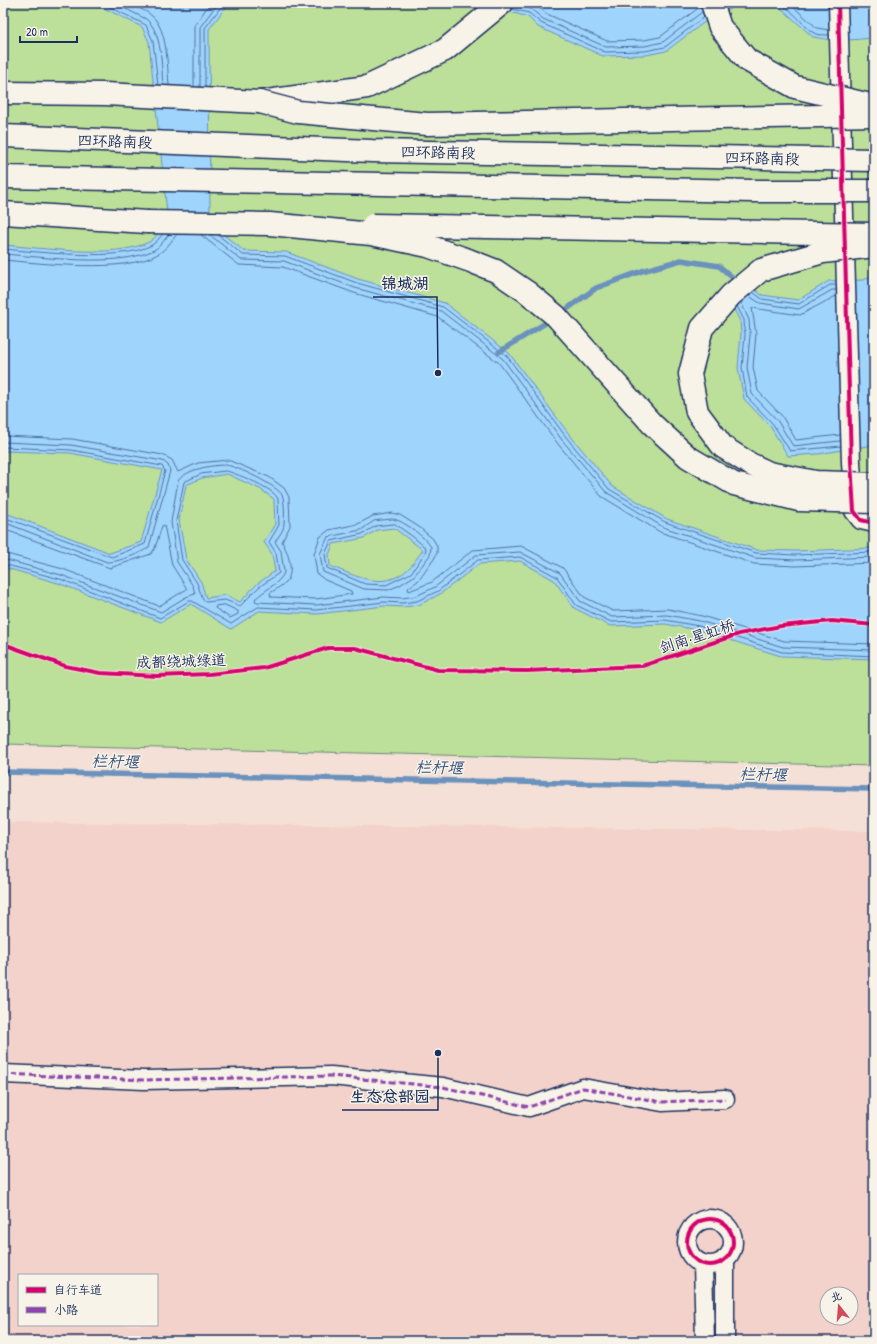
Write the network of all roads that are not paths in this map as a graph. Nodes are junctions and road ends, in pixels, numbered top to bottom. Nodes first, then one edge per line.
1 (502, 3) edge
2 (712, 3) edge
3 (838, 3) edge
4 (3, 92) edge
5 (260, 102) junction
6 (874, 106) edge
7 (874, 115) edge
8 (3, 136) edge
9 (874, 160) edge
10 (3, 177) edge
11 (874, 191) edge
12 (3, 213) edge
13 (270, 224) junction
14 (874, 234) edge
15 (874, 246) edge
16 (874, 484) edge
17 (874, 502) edge
18 (874, 523) edge
19 (3, 1074) edge
20 (726, 1099) dead end
21 (725, 1259) junction
22 (703, 1264) junction
23 (705, 1341) edge
24 (726, 1341) edge

1 - 5 highway
2 - 6 highway, bridge
3 - 18 street
4 - 5 highway, bridge
5 - 7 highway, bridge
8 - 9 highway, 四环路南段, bridge
10 - 11 highway, bridge
12 - 13 highway, bridge
13 - 14 highway, bridge
13 - 17 highway, bridge
15 - 16 highway, bridge
19 - 20 street
21 - 22 street
21 - 22 street
21 - 24 street
22 - 23 street

